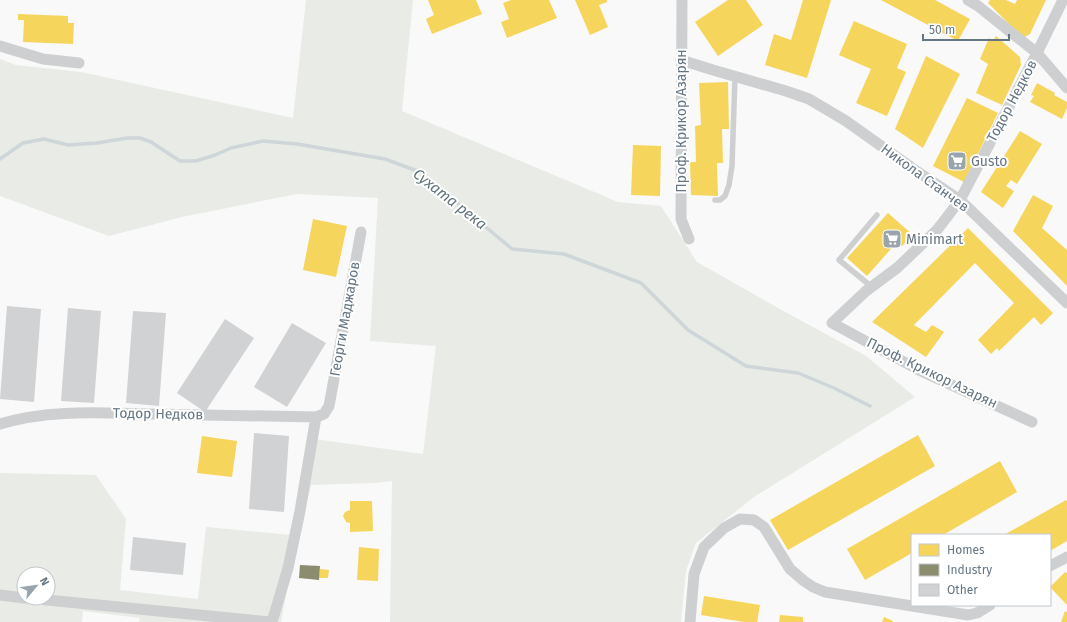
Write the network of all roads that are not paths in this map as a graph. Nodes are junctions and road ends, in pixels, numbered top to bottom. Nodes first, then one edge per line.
1 (682, 0) edge
2 (968, 0) edge
3 (1062, 0) edge
4 (0, 46) edge
5 (1037, 53) junction
6 (681, 60) junction
7 (79, 63) dead end
8 (734, 76) junction
9 (1067, 88) edge
10 (715, 200) dead end
11 (960, 200) junction
12 (877, 215) dead end
13 (361, 232) dead end
14 (689, 239) dead end
15 (872, 287) junction
16 (1067, 303) edge
17 (832, 323) joint
18 (316, 417) junction
19 (1032, 422) dead end
20 (0, 424) edge
21 (1067, 557) edge
22 (1051, 565) edge
23 (0, 595) edge
24 (16, 597) edge
25 (56, 601) edge
26 (911, 606) edge
27 (912, 606) edge
28 (988, 606) edge
29 (271, 622) edge
30 (690, 622) edge

1 - 6 street, Проф. Крикор Азарян
2 - 5 street
3 - 5 street, Тодор Недков
4 - 7 street
5 - 9 street
5 - 11 street, Тодор Недков
6 - 8 street, Никола Станчев
6 - 14 street, Проф. Крикор Азарян
8 - 10 lane
8 - 11 street, Никола Станчев
11 - 15 street, Тодор Недков
11 - 16 street, Никола Станчев
12 - 15 lane
13 - 18 street, Георги Маджаров
15 - 17 street, Тодор Недков
17 - 19 street, Проф. Крикор Азарян
18 - 20 street, Тодор Недков
18 - 29 street
21 - 22 street
23 - 24 street
25 - 29 street
26 - 30 street
27 - 28 street

